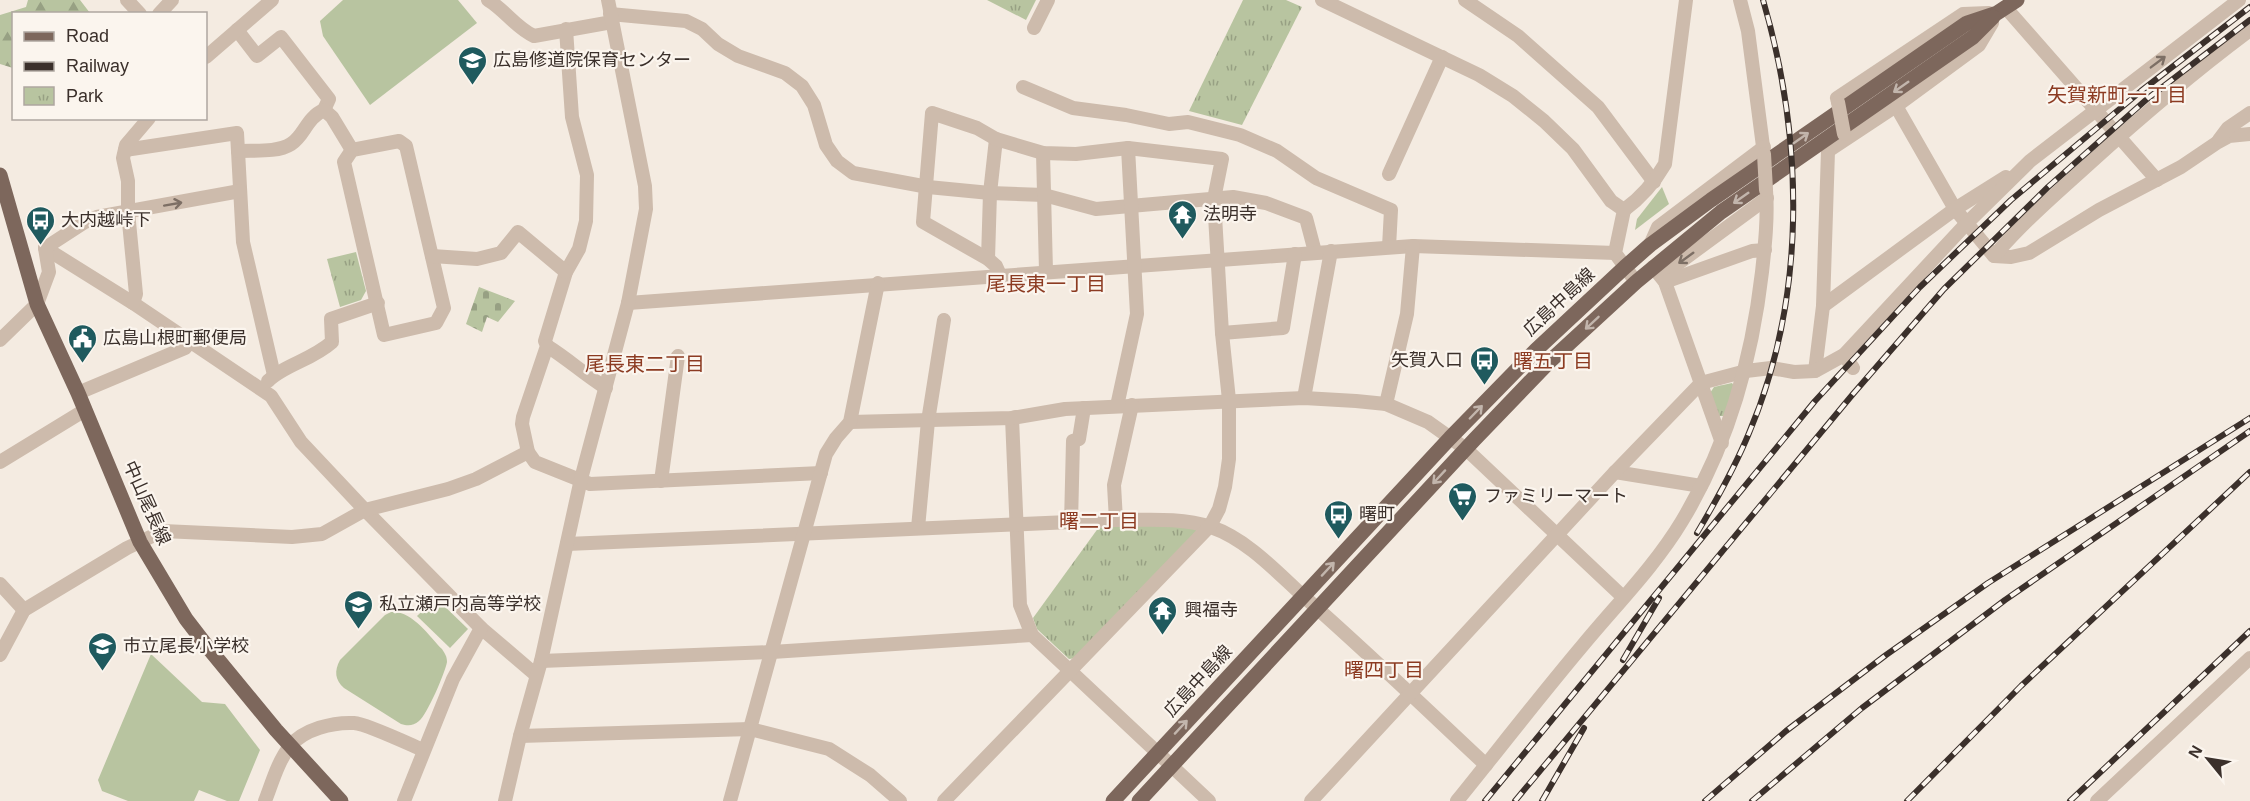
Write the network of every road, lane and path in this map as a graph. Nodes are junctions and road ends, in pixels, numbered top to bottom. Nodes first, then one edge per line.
1 (127, 0) edge
2 (172, 0) edge
3 (272, 0) edge
4 (488, 0) edge
5 (1048, 0) edge
6 (1322, 0) edge
7 (1465, 0) edge
8 (1686, 0) edge
9 (1740, 0) edge
10 (2240, 0) edge
11 (2007, 7) edge
12 (138, 12) edge
13 (161, 12) edge
14 (610, 12) edge
15 (1034, 28) dead end
16 (237, 30) junction
17 (566, 30) junction
18 (2250, 30) edge
19 (207, 56) edge
20 (1442, 57) junction
21 (1023, 87) dead end
22 (1896, 106) junction
23 (324, 110) junction
24 (2095, 111) junction
25 (2250, 113) edge
26 (147, 120) edge
27 (2250, 134) edge
28 (1845, 136) junction
29 (2118, 138) junction
30 (996, 139) junction
31 (2218, 142) junction
32 (1128, 148) junction
33 (125, 150) junction
34 (352, 150) junction
35 (238, 151) junction
36 (1764, 151) junction
37 (1043, 153) junction
38 (2030, 161) junction
39 (1389, 174) dead end
40 (0, 175) edge
41 (2157, 180) junction
42 (1654, 182) junction
43 (928, 187) junction
44 (240, 192) junction
45 (990, 193) junction
46 (1767, 194) junction
47 (1044, 195) junction
48 (1214, 199) junction
49 (1131, 207) junction
50 (1955, 209) junction
51 (1624, 210) junction
52 (128, 212) junction
53 (1966, 224) junction
54 (1650, 245) junction
55 (1413, 246) junction
56 (45, 248) junction
57 (1389, 248) junction
58 (1765, 250) junction
59 (1331, 251) junction
60 (1315, 252) junction
61 (1615, 253) junction
62 (1295, 254) junction
63 (432, 256) junction
64 (1994, 256) junction
65 (988, 259) junction
66 (1218, 259) junction
67 (1134, 265) junction
68 (1625, 267) junction
69 (1046, 271) junction
70 (566, 272) junction
71 (1000, 275) junction
72 (1660, 275) junction
73 (1636, 282) junction
74 (878, 283) junction
75 (133, 303) junction
76 (378, 303) junction
77 (628, 303) junction
78 (37, 304) junction
79 (1823, 306) junction
80 (944, 320) dead end
81 (1222, 333) junction
82 (0, 340) edge
83 (190, 342) junction
84 (548, 346) junction
85 (1844, 355) junction
86 (678, 356) dead end
87 (1853, 368) dead end
88 (1746, 371) junction
89 (1815, 371) junction
90 (274, 375) junction
91 (1701, 384) junction
92 (606, 388) junction
93 (261, 389) junction
94 (78, 393) junction
95 (1304, 398) junction
96 (1229, 400) junction
97 (1132, 405) junction
98 (1386, 405) junction
99 (1117, 406) junction
100 (1084, 408) junction
101 (85, 410) junction
102 (1011, 418) junction
103 (928, 421) junction
104 (850, 422) junction
105 (1450, 438) junction
106 (1722, 443) junction
107 (1466, 448) junction
108 (528, 452) junction
109 (0, 462) edge
110 (1615, 472) junction
111 (821, 473) junction
112 (581, 479) junction
113 (661, 481) junction
114 (1701, 486) junction
115 (365, 510) junction
116 (1116, 520) junction
117 (1071, 523) junction
118 (1017, 524) junction
119 (1210, 526) junction
120 (918, 528) junction
121 (805, 532) junction
122 (1557, 535) junction
123 (140, 542) junction
124 (567, 544) junction
125 (0, 584) edge
126 (1304, 596) junction
127 (1623, 597) junction
128 (1318, 608) junction
129 (24, 610) junction
130 (481, 628) junction
131 (1032, 635) junction
132 (772, 652) junction
133 (0, 655) edge
134 (2250, 658) edge
135 (539, 668) junction
136 (1070, 671) junction
137 (1410, 694) junction
138 (750, 729) junction
139 (520, 736) junction
140 (290, 746) junction
141 (423, 750) junction
142 (1157, 753) junction
143 (1486, 765) junction
144 (1172, 766) junction
145 (265, 801) edge
146 (341, 801) edge
147 (404, 801) edge
148 (505, 801) edge
149 (730, 801) edge
150 (900, 801) edge
151 (944, 801) edge
152 (1113, 801) edge
153 (1139, 801) edge
154 (1209, 801) edge
155 (1311, 801) edge
156 (1457, 801) edge
157 (2097, 801) edge

1 - 12 street
2 - 13 street
3 - 16 street
4 - 17 street
5 - 15 street
6 - 20 street
7 - 42 street
8 - 42 street
9 - 36 street
24 -> 10 street
11 - 22 street
11 - 24 street
11 - 28 street, bridge
54 -> 11 main road, 広島中島線
11 -> 72 main road, 広島中島線
14 - 17 street
14 - 43 street
14 - 77 street
16 - 19 street
16 - 23 street
17 - 70 street
18 - 29 street
20 - 39 street
20 - 51 street
21 - 57 street
22 - 28 street
22 - 50 street
23 - 34 street
23 - 35 street
24 - 29 street
24 - 38 street
25 - 31 street
26 - 33 street
27 - 31 street
28 - 79 street
29 - 41 street
29 - 64 street
30 - 37 street
30 - 43 street
30 - 45 street
31 - 41 street
32 - 37 street
32 - 48 street
32 - 49 street
33 - 35 street
33 - 52 street
34 - 63 street
34 - 76 street
35 - 44 street
36 - 46 street, bridge
36 - 54 street
37 - 47 street
38 - 50 street
38 - 53 street
40 - 78 main road, 中山尾長線
41 - 64 street
42 - 51 street
43 - 45 street
43 - 65 street
52 -> 44 street
44 - 90 street
45 - 47 street
45 - 65 street
46 - 58 street
46 -> 72 street
47 - 49 street
47 - 69 street
48 - 49 street
48 - 60 street
48 - 66 street
49 - 67 street
50 - 53 street
50 - 79 street
51 - 61 street
52 - 56 street
52 - 75 street
53 - 64 street
53 - 85 street
54 - 68 main road, 広島中島線
55 - 57 street
55 - 61 street
55 - 98 street
56 - 75 street
56 - 78 street
57 - 59 street
58 - 72 street
58 - 88 street
59 - 60 street
59 - 95 street
60 - 62 street
61 - 68 street
62 - 66 street
62 - 81 street
63 - 70 street
63 - 76 street
65 - 71 street
66 - 67 street
66 - 81 street
67 - 69 street
67 - 99 street
68 - 73 street
105 -> 68 main road, 広島中島線
69 - 71 street
70 - 84 street
71 - 74 street
72 - 73 main road, 広島中島線
72 - 91 street
73 -> 107 main road, 広島中島線
74 - 77 street
74 - 104 street
75 - 83 street
76 - 90 street
77 - 92 street
78 - 82 street
78 - 94 main road, 中山尾長線
79 - 89 street
80 - 103 street
81 - 96 street
83 - 93 street
83 - 94 street
84 - 92 street
84 - 108 street
85 - 87 street
85 - 89 street
86 - 113 street
88 - 89 street
88 - 91 street
88 - 106 street
90 - 93 street
91 - 106 street
91 - 110 street
92 - 112 street
93 - 115 street
94 - 101 main road, 中山尾長線
95 - 96 street
95 - 98 street
96 - 97 street
96 - 119 street
97 - 99 street
97 - 116 street
98 - 105 street
99 - 100 street
100 - 102 street
100 - 117 street
101 - 109 street
101 - 123 main road, 中山尾長線
102 - 103 street
102 - 118 street
103 - 104 street
103 - 120 street
104 - 111 street
105 - 107 street
126 -> 105 main road, 広島中島線
106 - 114 street
107 - 122 street
107 -> 128 main road, 広島中島線
108 - 112 street
108 - 115 street
110 - 114 street
110 - 122 street
111 - 113 street
111 - 121 street
112 - 113 street
112 - 124 street
114 - 127 street
115 - 123 street
115 - 130 street
116 - 117 street
116 - 119 street
117 - 118 street
118 - 120 street
118 - 131 street
119 - 126 street
119 - 136 street
120 - 121 street
121 - 124 street
121 - 132 street
122 - 127 street
122 - 137 street
123 - 129 street
123 - 140 main road, 中山尾長線
124 - 135 street
125 - 129 street
126 - 128 street
142 -> 126 main road, 広島中島線
127 - 143 street
128 - 137 street
128 - 144 main road, 広島中島線
129 - 133 street
130 - 135 street
130 - 141 street
131 - 132 street
131 - 136 street
132 - 135 street
132 - 138 street
134 - 157 street
135 - 139 street
136 - 142 street
136 - 151 street
137 - 143 street
137 - 155 street
138 - 139 street
138 - 149 street
138 - 150 street
139 - 148 street
140 - 141 street
140 - 145 street
140 - 146 main road, 中山尾長線
141 - 147 street
142 - 144 street
142 - 152 main road, 広島中島線
143 - 156 street
144 - 153 main road, 広島中島線
144 - 154 street

